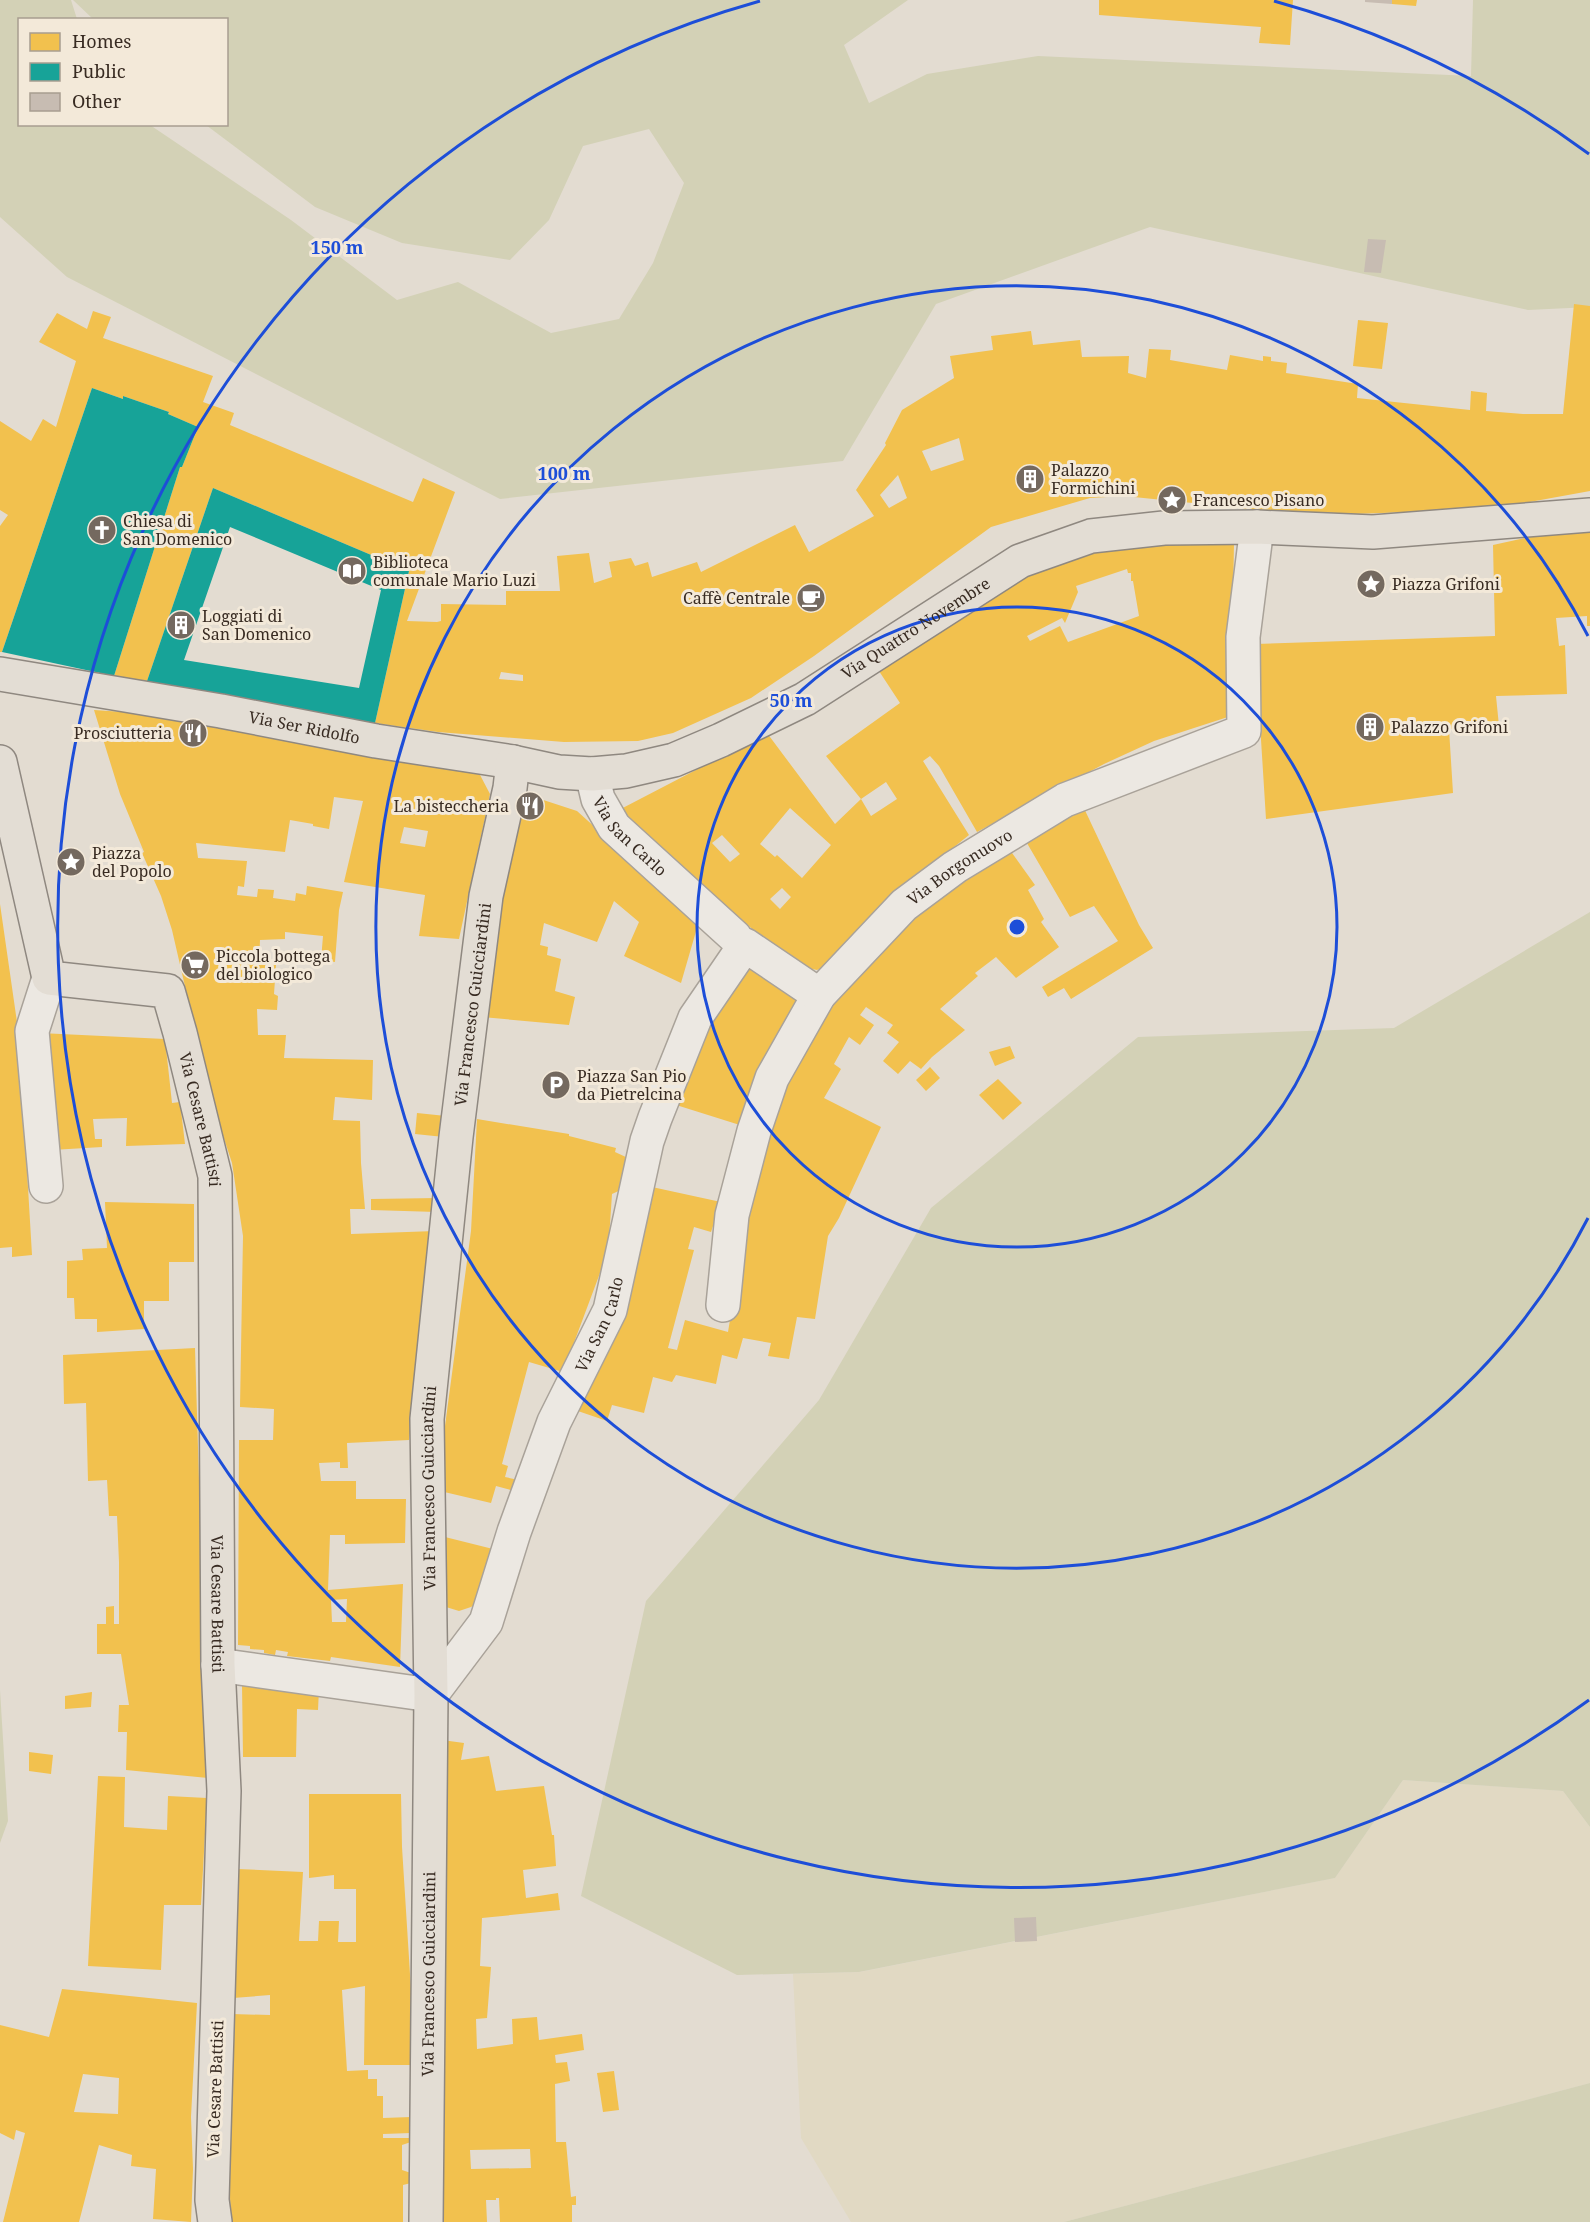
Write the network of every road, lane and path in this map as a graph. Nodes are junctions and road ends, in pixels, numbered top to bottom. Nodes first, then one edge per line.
1 (1590, 515) edge
2 (1257, 527) junction
3 (0, 674) edge
4 (0, 762) edge
5 (513, 762) junction
6 (592, 774) junction
7 (740, 941) junction
8 (49, 978) junction
9 (819, 994) junction
10 (46, 1186) dead end
11 (723, 1305) dead end
12 (218, 1665) junction
13 (431, 1695) junction
14 (215, 2222) edge
15 (426, 2222) edge

1 - 2 main road, Via Quattro Novembre
2 - 6 main road, Via Quattro Novembre
2 - 9 street, Via Borgonuovo
3 - 5 main road, Via Ser Ridolfo
4 - 8 main road
5 - 6 main road, Via Quattro Novembre
5 - 13 main road, Via Francesco Guicciardini
6 - 7 street, Via San Carlo
7 - 9 street
7 - 13 street, Via San Carlo
8 - 10 street
8 - 12 main road, Via Cesare Battisti
9 - 11 street, Via Borgonuovo
12 - 13 street
12 - 14 main road, Via Cesare Battisti
13 - 15 main road, Via Francesco Guicciardini

